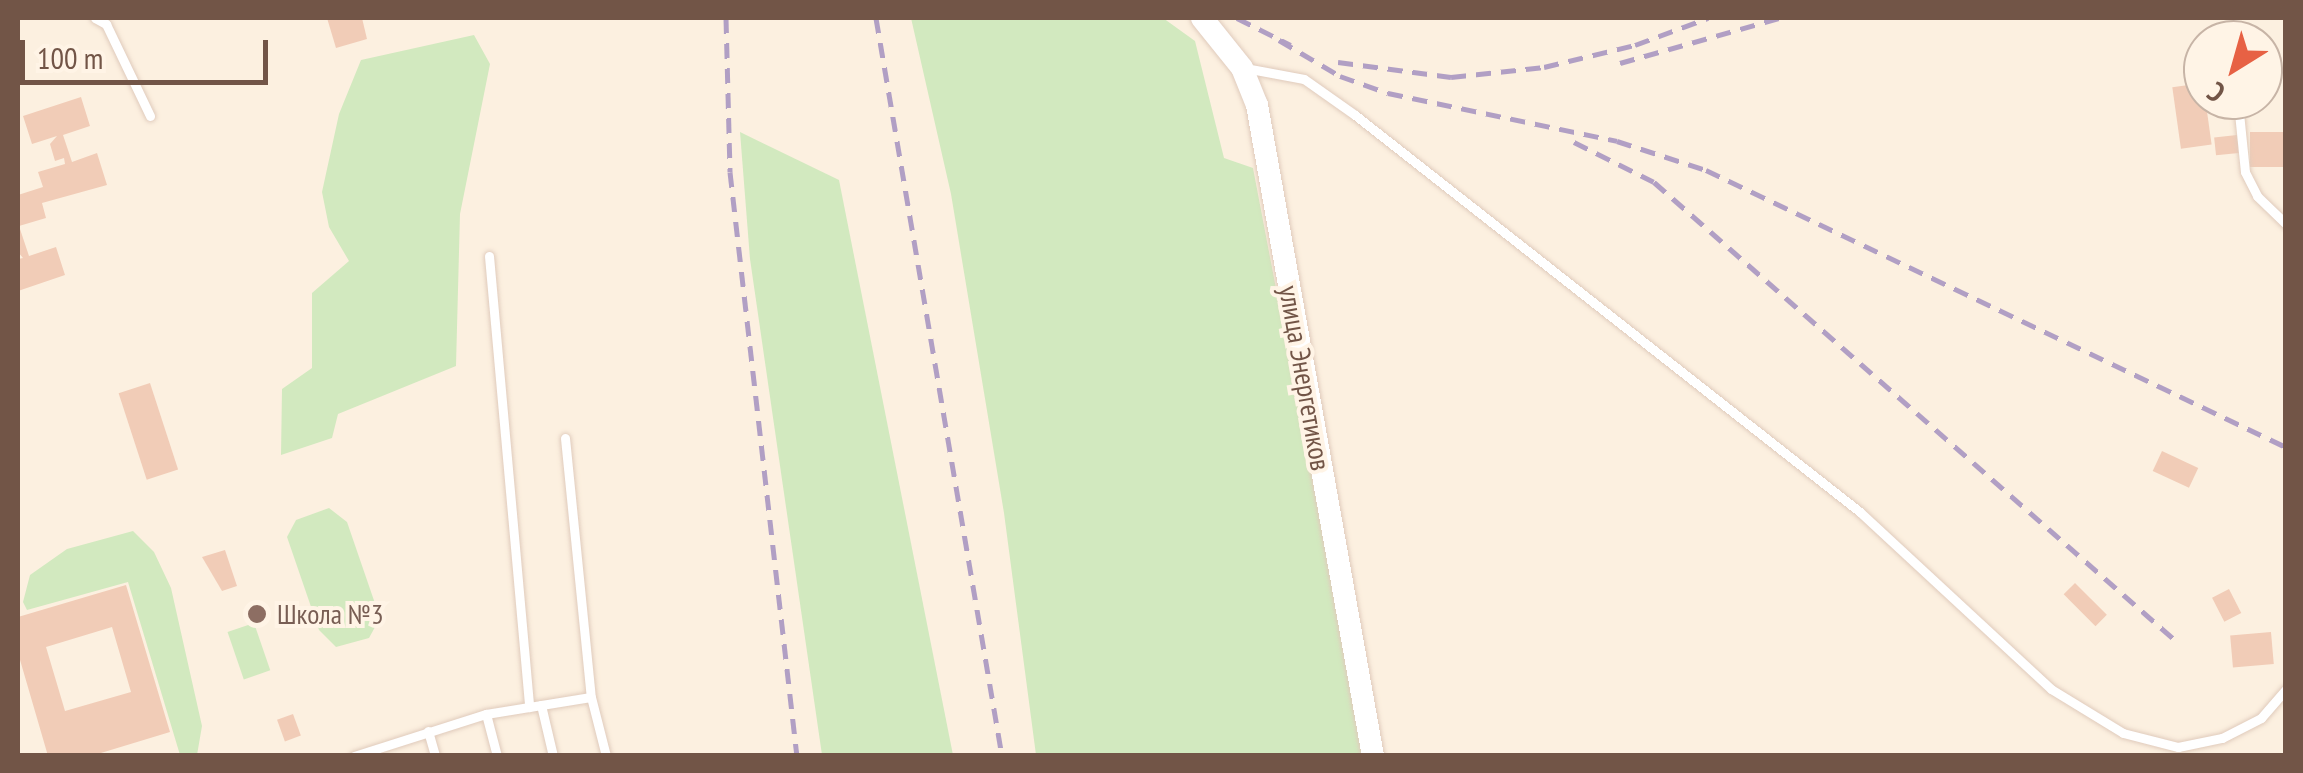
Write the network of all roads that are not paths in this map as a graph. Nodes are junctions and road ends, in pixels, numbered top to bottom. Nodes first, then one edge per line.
1 (94, 18) edge
2 (1202, 18) edge
3 (1242, 68) junction
4 (150, 116) dead end
5 (2240, 120) edge
6 (2286, 224) edge
7 (489, 256) dead end
8 (565, 438) dead end
9 (2286, 689) edge
10 (591, 698) junction
11 (541, 706) junction
12 (529, 707) junction
13 (486, 714) junction
14 (428, 732) junction
15 (354, 756) edge
16 (435, 756) edge
17 (497, 756) edge
18 (553, 756) edge
19 (606, 756) edge
20 (1373, 756) edge

1 - 4 lane
2 - 3 street, улица Энергетиков
3 - 9 lane
3 - 20 street, улица Энергетиков
5 - 6 lane
7 - 12 lane
8 - 10 lane
10 - 11 lane
10 - 19 lane
11 - 12 lane
11 - 18 lane
12 - 13 lane
13 - 14 lane
13 - 17 lane
14 - 15 lane
14 - 16 lane

